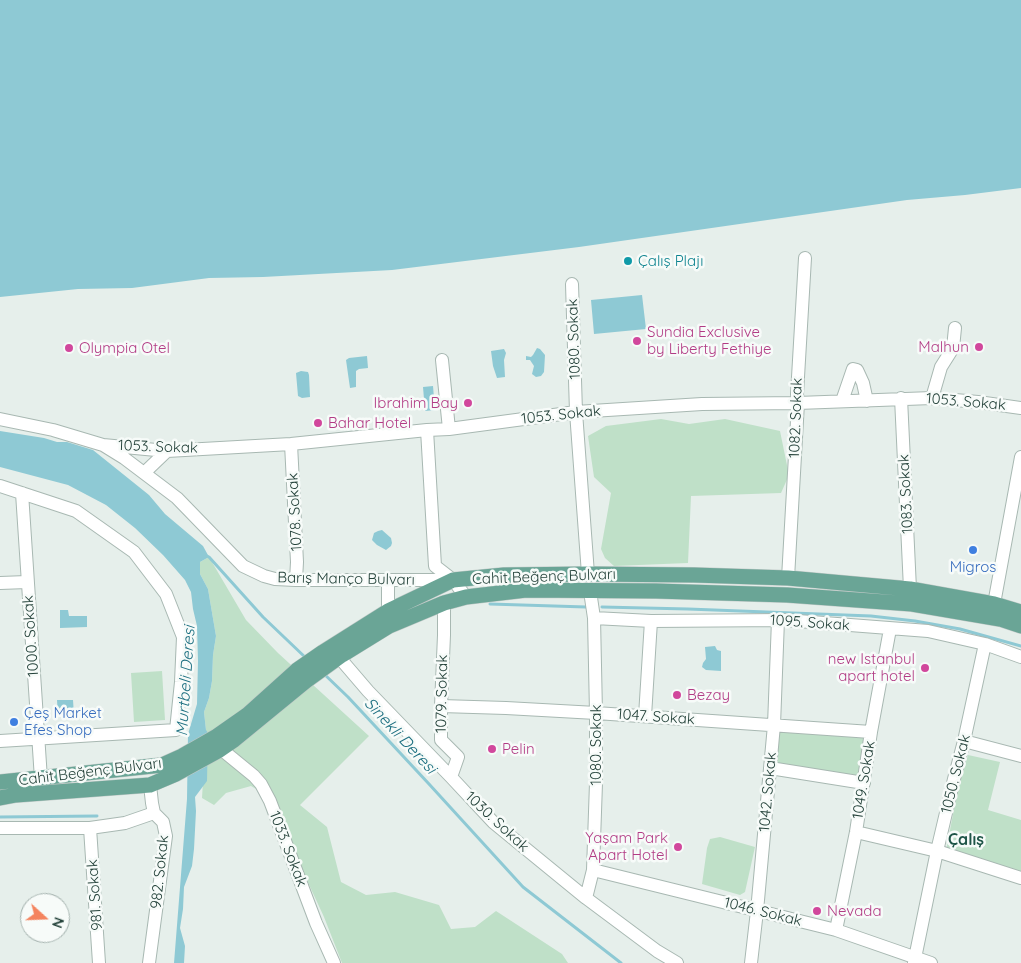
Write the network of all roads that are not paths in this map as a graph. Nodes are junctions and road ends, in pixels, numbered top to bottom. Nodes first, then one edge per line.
1 (805, 258) dead end
2 (572, 284) dead end
3 (955, 328) dead end
4 (442, 360) dead end
5 (901, 398) junction
6 (932, 398) junction
7 (842, 401) junction
8 (867, 401) junction
9 (798, 403) junction
10 (1021, 408) edge
11 (576, 412) junction
12 (0, 419) edge
13 (449, 429) junction
14 (427, 430) junction
15 (291, 444) junction
16 (103, 445) junction
17 (167, 450) junction
18 (1021, 457) edge
19 (144, 473) junction
20 (0, 486) edge
21 (22, 494) junction
22 (588, 574) junction
23 (788, 578) junction
24 (296, 580) junction
25 (388, 580) junction
26 (453, 580) junction
27 (27, 582) junction
28 (0, 583) edge
29 (910, 589) junction
30 (590, 591) junction
31 (466, 597) junction
32 (444, 603) junction
33 (994, 604) junction
34 (388, 611) junction
35 (1021, 612) edge
36 (594, 618) junction
37 (778, 620) junction
38 (651, 621) junction
39 (1021, 626) edge
40 (890, 628) junction
41 (985, 644) junction
42 (342, 655) junction
43 (1021, 657) edge
44 (324, 660) junction
45 (441, 706) junction
46 (596, 713) junction
47 (645, 716) junction
48 (774, 725) junction
49 (871, 732) junction
50 (38, 739) junction
51 (0, 741) edge
52 (964, 741) junction
53 (219, 746) junction
54 (1021, 756) edge
55 (770, 768) junction
56 (452, 777) junction
57 (41, 779) junction
58 (0, 782) edge
59 (864, 783) junction
60 (150, 785) junction
61 (0, 798) edge
62 (154, 813) junction
63 (0, 828) edge
64 (90, 828) junction
65 (856, 832) junction
66 (937, 851) junction
67 (593, 870) junction
68 (1021, 878) edge
69 (586, 898) junction
70 (757, 911) junction
71 (836, 930) junction
72 (914, 960) edge
73 (99, 963) edge
74 (149, 963) edge
75 (334, 963) edge
76 (677, 963) edge
77 (751, 963) edge
78 (931, 963) edge

1 - 9 street, 1082. Sokak
2 - 11 street, 1080. Sokak
3 - 6 street
4 - 13 street
5 - 6 street, 1053. Sokak
5 - 8 street, 1053. Sokak
5 - 29 street, 1083. Sokak
6 - 10 street, 1053. Sokak
7 - 8 street, 1053. Sokak
7 - 8 street
7 - 9 street, 1053. Sokak
9 - 11 street, 1053. Sokak
9 - 23 street, 1082. Sokak
11 - 13 street, 1053. Sokak
11 - 22 street, 1080. Sokak
12 - 16 street, Barış Manço Bulvarı
13 - 14 street, 1053. Sokak
14 - 15 street, 1053. Sokak
14 - 26 street
15 - 17 street, 1053. Sokak
15 - 24 street, 1078. Sokak
16 - 17 street, 1053. Sokak
16 - 19 street, Barış Manço Bulvarı
17 - 19 street
18 - 33 street
19 - 24 street, Barış Manço Bulvarı
20 - 21 street
21 - 27 street, 1000. Sokak
21 - 50 street
22 - 23 main road, Cahit Beğenç Bulvarı
22 - 26 main road, Cahit Beğenç Bulvarı
23 - 29 main road, Cahit Beğenç Bulvarı
24 - 25 street, Barış Manço Bulvarı
25 - 26 street, Barış Manço Bulvarı
25 - 34 street
26 - 31 street
26 - 34 main road, Cahit Beğenç Bulvarı
27 - 28 street
27 - 50 street, 1000. Sokak
29 - 33 main road, Cahit Beğenç Bulvarı
30 - 31 main road, Cahit Beğenç Bulvarı
30 - 36 street, 1080. Sokak
30 - 39 main road, Cahit Beğenç Bulvarı
31 - 32 main road, Cahit Beğenç Bulvarı
32 - 42 main road, Cahit Beğenç Bulvarı
32 - 45 street, 1079. Sokak
33 - 35 main road, Cahit Beğenç Bulvarı
34 - 44 main road, Cahit Beğenç Bulvarı
36 - 38 street, 1095. Sokak
36 - 46 street, 1080. Sokak
37 - 38 street, 1095. Sokak
37 - 40 street, 1095. Sokak
37 - 48 street, 1042. Sokak
38 - 47 street
40 - 41 street, 1095. Sokak
40 - 49 street, 1049. Sokak
41 - 43 street, 1095. Sokak
41 - 52 street, 1050. Sokak
42 - 44 main road, Cahit Beğenç Bulvarı
42 - 56 street, 1030. Sokak
44 - 53 main road, Cahit Beğenç Bulvarı
45 - 46 street, 1047. Sokak
45 - 56 street, 1079. Sokak
46 - 47 street, 1047. Sokak
46 - 67 street, 1080. Sokak
47 - 48 street, 1047. Sokak
48 - 49 street, 1047. Sokak
48 - 55 street, 1042. Sokak
49 - 59 street, 1049. Sokak
50 - 51 street
50 - 57 street, 1000. Sokak
52 - 54 street
52 - 66 street, 1050. Sokak
53 - 57 main road, Cahit Beğenç Bulvarı
53 - 60 main road, Cahit Beğenç Bulvarı
53 - 75 street, 1033. Sokak
55 - 59 street
55 - 70 street, 1042. Sokak
56 - 69 street, 1030. Sokak
57 - 58 main road, Cahit Beğenç Bulvarı
59 - 65 street, 1049. Sokak
60 - 61 main road, Cahit Beğenç Bulvarı
60 - 62 street, 982. Sokak
62 - 64 street
62 - 74 street, 982. Sokak
63 - 64 street
64 - 73 street, 981. Sokak
65 - 66 street
65 - 71 street, 1049. Sokak
66 - 68 street
66 - 72 street, 1050. Sokak
67 - 69 street, 1080. Sokak
67 - 70 street, 1046. Sokak
69 - 76 street, 1030. Sokak
70 - 71 street, 1046. Sokak
70 - 77 street, 1042. Sokak
71 - 72 street, 1046. Sokak
72 - 78 street, 1046. Sokak

